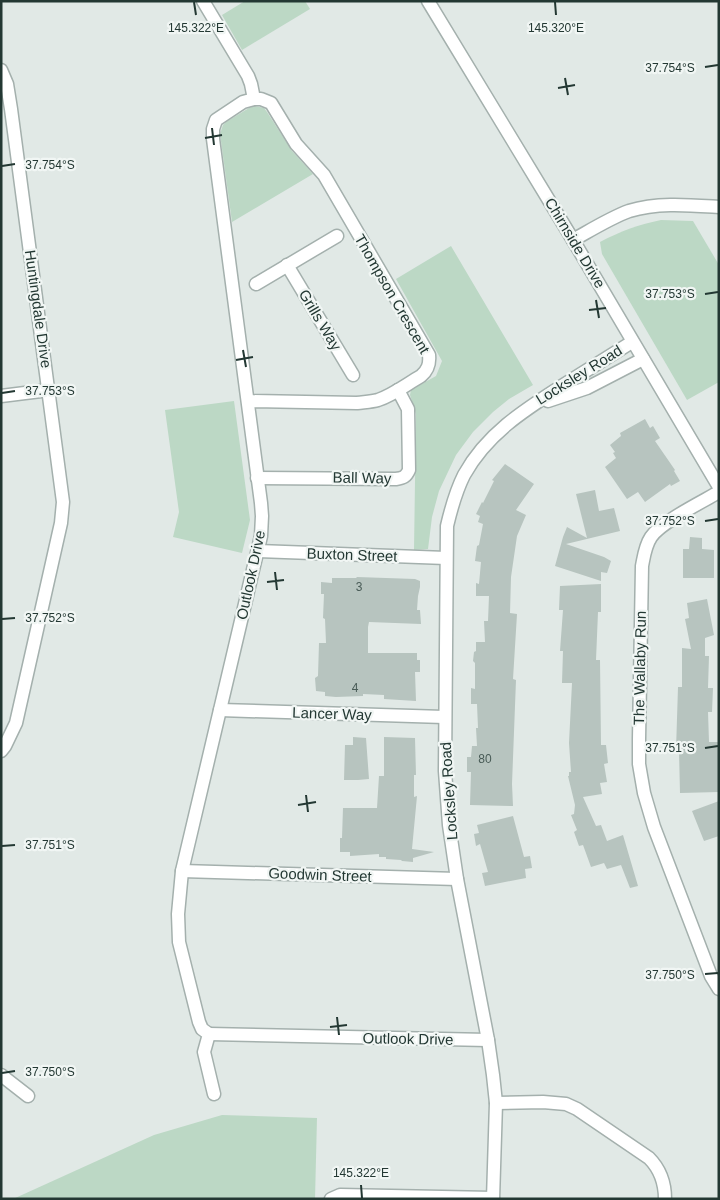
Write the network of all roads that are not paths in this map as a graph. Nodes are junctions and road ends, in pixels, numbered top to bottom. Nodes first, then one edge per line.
1 (203, 1) edge
2 (428, 1) edge
3 (1, 70) edge
4 (254, 99) junction
5 (719, 207) edge
6 (337, 236) dead end
7 (573, 240) junction
8 (288, 265) junction
9 (256, 284) dead end
10 (632, 342) junction
11 (643, 359) junction
12 (353, 375) dead end
13 (49, 390) junction
14 (398, 390) junction
15 (1, 396) edge
16 (248, 401) junction
17 (526, 408) junction
18 (257, 478) junction
19 (719, 487) edge
20 (719, 492) edge
21 (258, 551) junction
22 (446, 558) junction
23 (220, 710) junction
24 (444, 717) junction
25 (1, 751) edge
26 (182, 871) junction
27 (457, 879) junction
28 (719, 989) edge
29 (209, 1034) junction
30 (488, 1040) junction
31 (1, 1075) edge
32 (214, 1094) dead end
33 (28, 1096) dead end
34 (496, 1103) junction
35 (331, 1199) edge
36 (493, 1199) edge
37 (665, 1199) edge

1 - 4 street
2 - 7 street, Chirnside Drive
3 - 13 street, Huntingdale Drive
4 - 14 street, Thompson Crescent
4 - 16 street, Outlook Drive
5 - 7 street
6 - 8 street
7 - 10 street, Chirnside Drive
8 - 9 street
8 - 12 street, Grills Way
10 - 11 street, Chirnside Drive
10 - 17 street, Locksley Road
11 - 17 street, Locksley Road
11 - 19 street, Chirnside Drive
13 - 15 street
13 - 25 street, Huntingdale Drive
14 - 16 street, Thompson Crescent
14 - 18 street, Ball Way
16 - 18 street, Outlook Drive
17 - 22 street, Locksley Road
18 - 21 street, Outlook Drive
20 - 28 street, The Wallaby Run
21 - 22 street, Buxton Street
21 - 23 street, Outlook Drive
22 - 24 street, Locksley Road
23 - 24 street, Lancer Way
23 - 26 street, Outlook Drive
24 - 27 street, Locksley Road
26 - 27 street, Goodwin Street
26 - 29 street, Outlook Drive
27 - 30 street, Locksley Road
29 - 30 street, Outlook Drive
29 - 32 street
30 - 34 street, Locksley Road
31 - 33 street
34 - 36 street, Locksley Road
34 - 37 street
35 - 36 street

